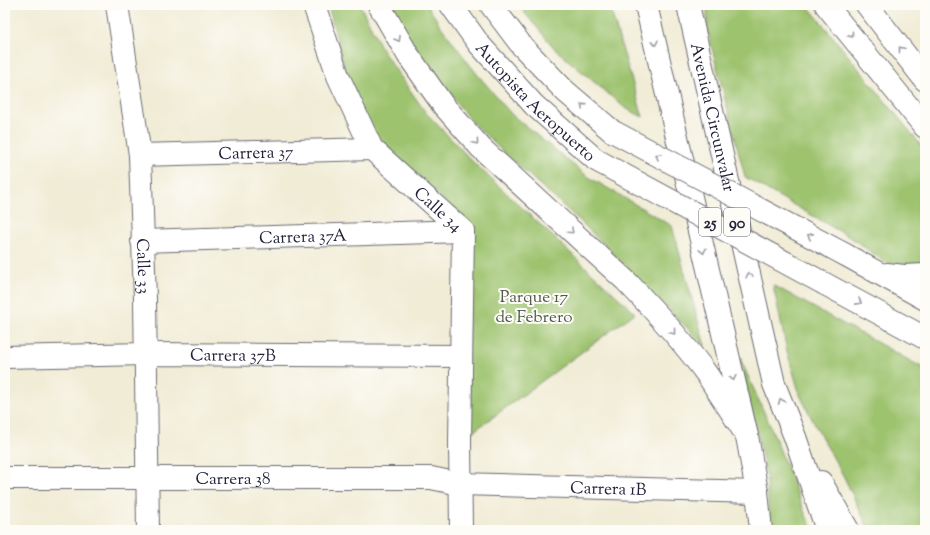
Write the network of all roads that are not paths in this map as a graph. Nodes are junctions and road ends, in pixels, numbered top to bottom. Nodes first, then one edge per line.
1 (116, 5) edge
2 (314, 5) edge
3 (379, 5) edge
4 (451, 5) edge
5 (491, 5) edge
6 (646, 5) edge
7 (826, 5) edge
8 (867, 5) edge
9 (691, 9) edge
10 (925, 80) edge
11 (925, 127) edge
12 (372, 148) junction
13 (140, 155) junction
14 (463, 231) junction
15 (142, 241) junction
16 (880, 274) junction
17 (925, 274) edge
18 (925, 299) edge
19 (925, 338) edge
20 (146, 354) junction
21 (460, 356) junction
22 (5, 357) edge
23 (747, 436) junction
24 (795, 437) junction
25 (148, 477) junction
26 (5, 478) edge
27 (460, 484) junction
28 (757, 492) junction
29 (148, 530) edge
30 (461, 530) edge
31 (761, 530) edge
32 (827, 530) edge
33 (848, 530) edge

1 - 13 main road, Calle 33
2 - 12 main road, Calle 34
3 -> 23 main road
4 -> 19 main road, Autopista Aeropuerto / 25, bridge
16 -> 5 main road, Autopista Aeropuerto / 25, bridge
6 -> 23 main road, 90
7 -> 11 main road
10 -> 8 main road
24 -> 9 main road, Avenida Circunvalar / 90
12 - 13 main road, Carrera 37
12 - 14 main road, Calle 34
13 - 15 main road, Calle 33
14 - 15 main road, Carrera 37A
14 - 21 main road, Calle 34
15 - 20 main road, Calle 33
16 - 17 main road
16 - 18 main road, 25
20 - 21 main road, Carrera 37B
20 - 22 main road, Carrera 37B
20 - 25 main road, Calle 33
21 - 27 main road, Calle 34
23 - 28 main road, 90
24 - 32 main road, 90
24 - 33 main road
25 - 26 main road, Carrera 38
25 - 27 main road, Carrera 38
25 - 29 main road, Calle 33
27 - 28 main road, Carrera 1B
27 - 30 main road, Calle 34
28 - 31 main road, 90

